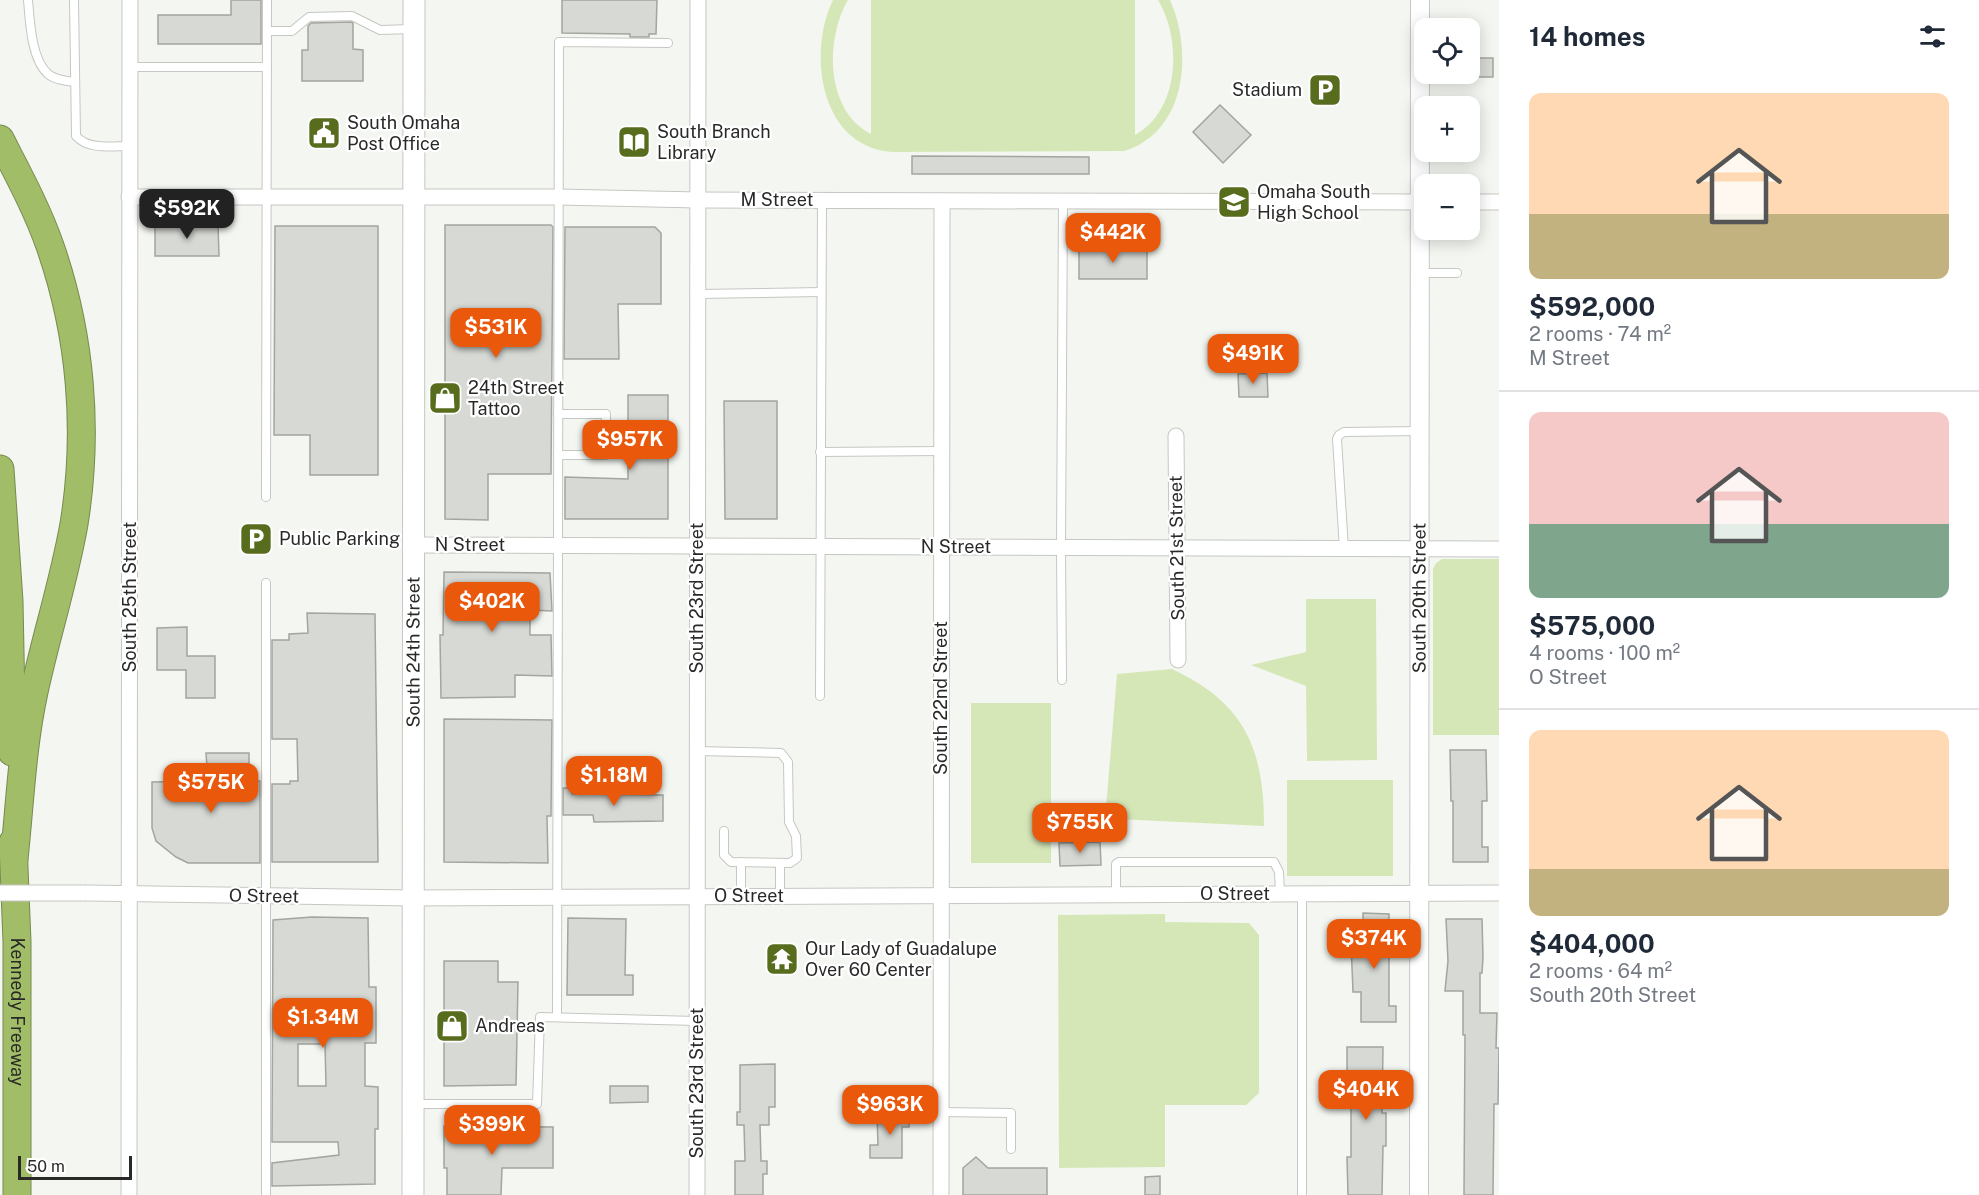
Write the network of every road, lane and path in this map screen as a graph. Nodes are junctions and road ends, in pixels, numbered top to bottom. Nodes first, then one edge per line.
1 (28, 0) edge
2 (74, 0) edge
3 (130, 0) edge
4 (267, 0) edge
5 (414, 0) edge
6 (698, 0) edge
7 (1420, 0) edge
8 (413, 29) junction
9 (267, 32) junction
10 (668, 43) dead end
11 (129, 67) junction
12 (267, 67) junction
13 (75, 82) junction
14 (0, 139) edge
15 (129, 146) junction
16 (1422, 174) edge
17 (129, 197) junction
18 (267, 197) junction
19 (413, 197) junction
20 (558, 197) junction
21 (698, 200) junction
22 (822, 200) junction
23 (942, 201) junction
24 (1063, 201) junction
25 (1414, 202) edge
26 (1480, 202) edge
27 (1499, 202) edge
28 (1421, 240) edge
29 (1420, 273) junction
30 (1456, 273) dead end
31 (821, 292) junction
32 (698, 294) junction
33 (558, 414) junction
34 (1420, 431) junction
35 (1176, 436) dead end
36 (941, 451) junction
37 (820, 452) junction
38 (558, 455) junction
39 (0, 469) edge
40 (266, 496) dead end
41 (412, 545) junction
42 (558, 546) junction
43 (697, 547) junction
44 (820, 547) junction
45 (940, 547) junction
46 (1061, 548) junction
47 (1177, 548) junction
48 (1344, 549) junction
49 (1420, 549) junction
50 (1499, 549) edge
51 (266, 583) dead end
52 (1178, 660) dead end
53 (1062, 680) dead end
54 (819, 696) dead end
55 (697, 751) junction
56 (724, 831) dead end
57 (14, 859) junction
58 (741, 862) junction
59 (780, 863) junction
60 (0, 893) edge
61 (1420, 893) junction
62 (1499, 893) edge
63 (1116, 894) junction
64 (1280, 894) junction
65 (1302, 894) junction
66 (129, 895) junction
67 (266, 895) junction
68 (741, 896) junction
69 (780, 896) junction
70 (941, 896) junction
71 (557, 897) junction
72 (698, 897) junction
73 (412, 898) junction
74 (557, 1017) junction
75 (697, 1021) junction
76 (413, 1104) junction
77 (941, 1112) junction
78 (1011, 1149) dead end
79 (17, 1195) edge
80 (129, 1195) edge
81 (266, 1195) edge
82 (413, 1195) edge
83 (697, 1195) edge
84 (941, 1195) edge
85 (1302, 1195) edge
86 (1419, 1195) edge

1 - 13 lane
2 - 13 lane
3 - 11 street, South 25th Street
4 - 9 lane
5 - 8 main road, South 24th Street
6 - 21 street, South 23rd Street
7 - 16 street, South 20th Street
8 - 9 lane
8 - 19 main road, South 24th Street
9 - 12 lane
10 - 20 lane
11 - 12 lane
11 - 15 street, South 25th Street
12 - 18 lane
13 - 15 lane
14 - 57 highway
15 - 17 street, South 25th Street
17 - 18 street, M Street
17 - 66 street, South 25th Street
18 - 19 street, M Street
18 - 40 lane
19 - 20 street, M Street
19 - 41 main road, South 24th Street
20 - 21 street, M Street
20 - 33 lane
21 - 22 street, M Street
21 - 32 street, South 23rd Street
22 - 23 street, M Street
22 - 31 lane
23 - 24 street, M Street
23 - 36 street, South 22nd Street
24 - 25 street, M Street
24 - 46 lane
26 - 27 street
28 - 29 street, South 20th Street
29 - 30 lane
29 - 34 street, South 20th Street
31 - 32 lane
31 - 37 lane
32 - 43 street, South 23rd Street
33 - 38 lane
33 - 38 lane
34 - 48 lane
34 - 49 street, South 20th Street
35 - 47 street, South 21st Street
36 - 37 lane
36 - 45 street, South 22nd Street
37 - 44 lane
38 - 42 lane
39 - 57 highway, Kennedy Freeway
41 - 42 street, N Street
41 - 73 main road, South 24th Street
42 - 43 street, N Street
42 - 71 lane
43 - 44 street, N Street
43 - 55 street, South 23rd Street
44 - 45 street, N Street
44 - 54 lane
45 - 46 street, N Street
45 - 70 street, South 22nd Street
46 - 47 street, N Street
46 - 53 lane
47 - 48 street, N Street
47 - 52 street, South 21st Street
48 - 49 street, N Street
49 - 50 street, N Street
49 - 61 street, South 20th Street
51 - 67 lane
55 - 59 lane
55 - 72 street, South 23rd Street
56 - 58 lane
57 - 79 highway, Kennedy Freeway
58 - 59 lane
58 - 68 lane
59 - 69 lane
60 - 66 street, O Street, bridge
61 - 62 street, O Street
61 - 65 street, O Street
61 - 86 street, South 20th Street
63 - 64 street, O Street
63 - 64 lane
63 - 70 street, O Street
64 - 65 street, O Street
65 - 85 lane
66 - 67 street, O Street
66 - 80 street, South 25th Street
67 - 73 street, O Street
67 - 81 lane
68 - 69 street, O Street
68 - 72 street, O Street
69 - 70 street, O Street
70 - 77 street, South 22nd Street
71 - 72 street, O Street
71 - 73 street, O Street
71 - 74 lane
72 - 75 street, South 23rd Street
73 - 76 main road, South 24th Street
74 - 75 lane
74 - 76 lane
75 - 83 street, South 23rd Street
76 - 82 main road, South 24th Street
77 - 78 lane
77 - 84 street, South 22nd Street

